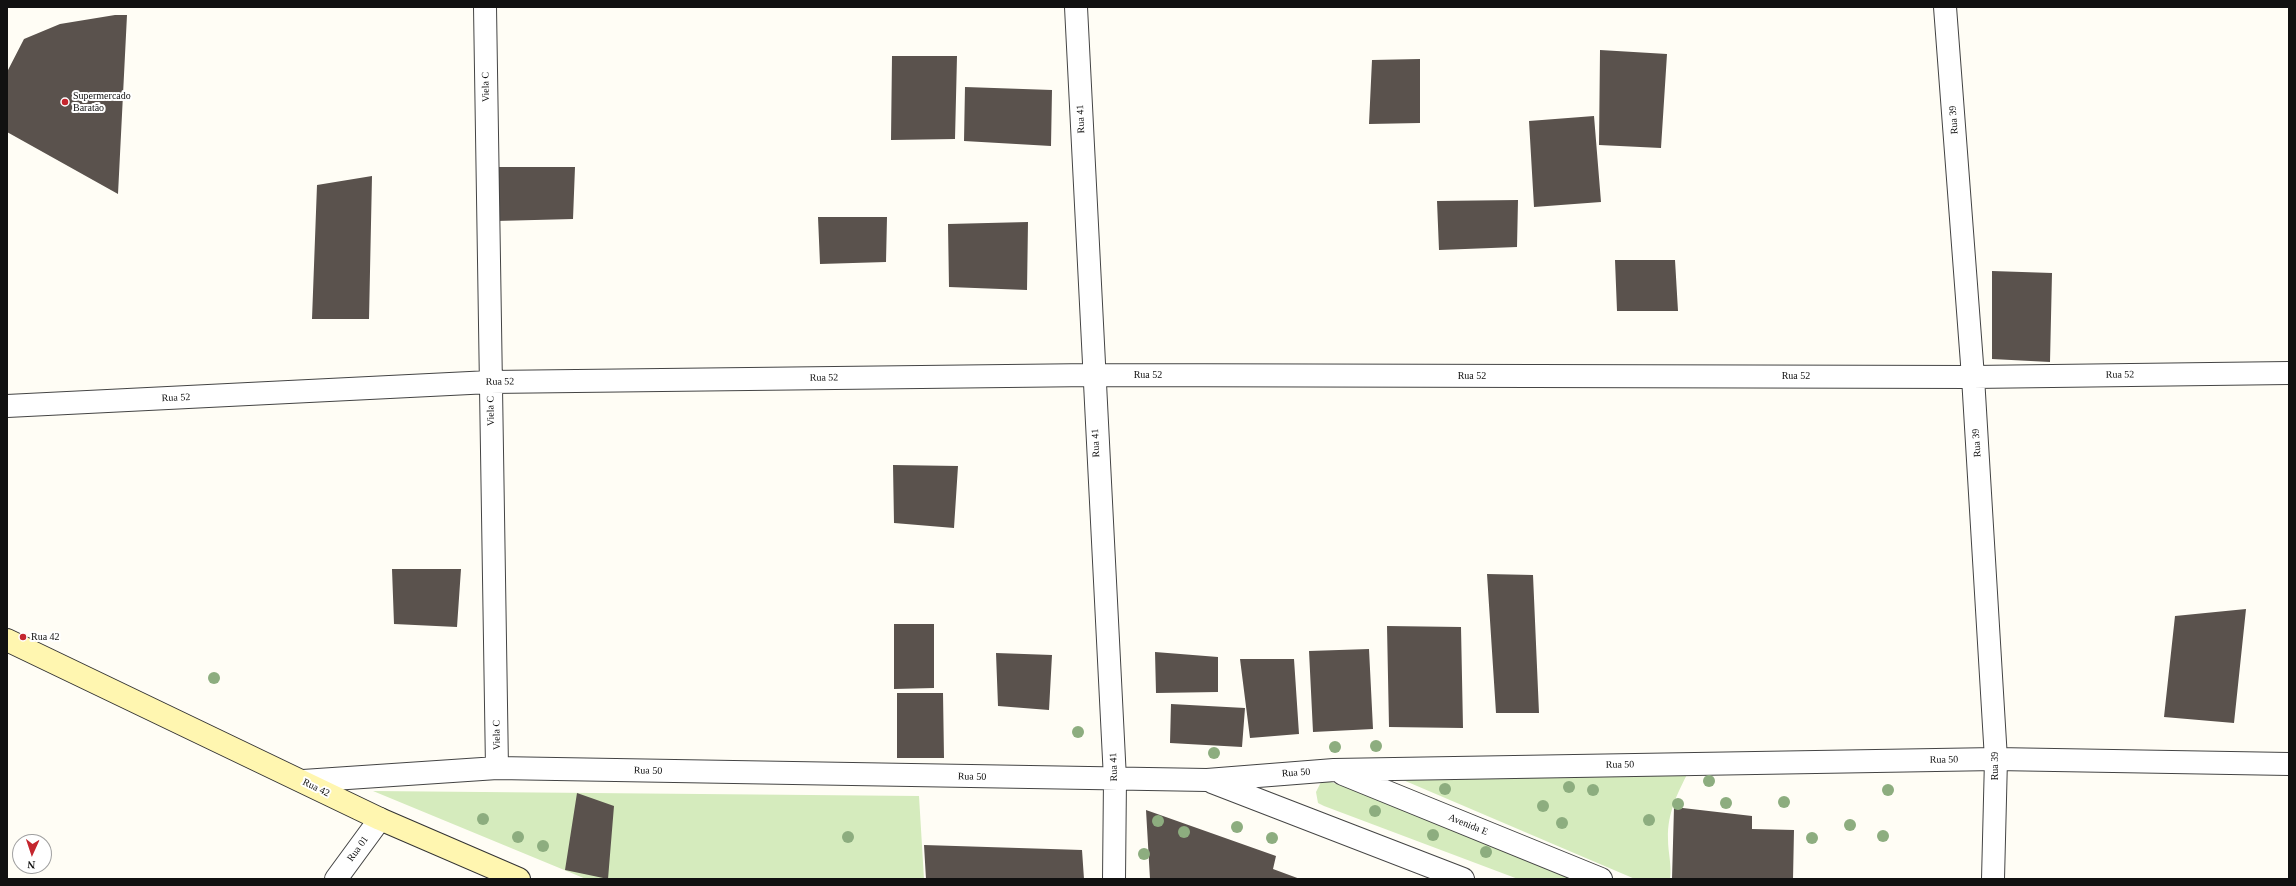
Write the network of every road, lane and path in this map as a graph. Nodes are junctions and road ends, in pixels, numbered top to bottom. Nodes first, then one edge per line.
1 (485, 7) edge
2 (1076, 7) edge
3 (1945, 7) edge
4 (2289, 373) edge
5 (1093, 375) junction
6 (1973, 377) junction
7 (490, 382) junction
8 (7, 406) edge
9 (7, 640) edge
10 (1996, 759) junction
11 (2289, 764) edge
12 (497, 768) junction
13 (1334, 770) junction
14 (1115, 779) junction
15 (1207, 780) junction
16 (303, 781) junction
17 (380, 819) junction
18 (336, 879) edge
19 (519, 879) edge
20 (1114, 879) edge
21 (1463, 879) edge
22 (1601, 879) edge
23 (1993, 879) edge

1 - 7 street, Viela C
2 - 5 street, Rua 41
3 - 6 street, Rua 39
4 - 6 street, Rua 52
5 - 6 street, Rua 52
5 - 7 street, Rua 52
5 - 14 street, Rua 41
6 - 10 street, Rua 39
7 - 8 street, Rua 52
7 - 12 street, Viela C
9 - 16 street, Rua 42
10 - 11 street, Rua 50
10 - 13 street, Rua 50
10 - 23 street, Rua 39
12 - 14 street, Rua 50
12 - 16 street, Rua 50
13 - 15 street, Rua 50
13 - 22 street, Avenida E
14 - 15 street, Rua 50
14 - 20 street, Rua 41
15 - 21 street
16 - 17 street, Rua 42
17 - 18 street, Rua 01
17 - 19 street, Rua 42

